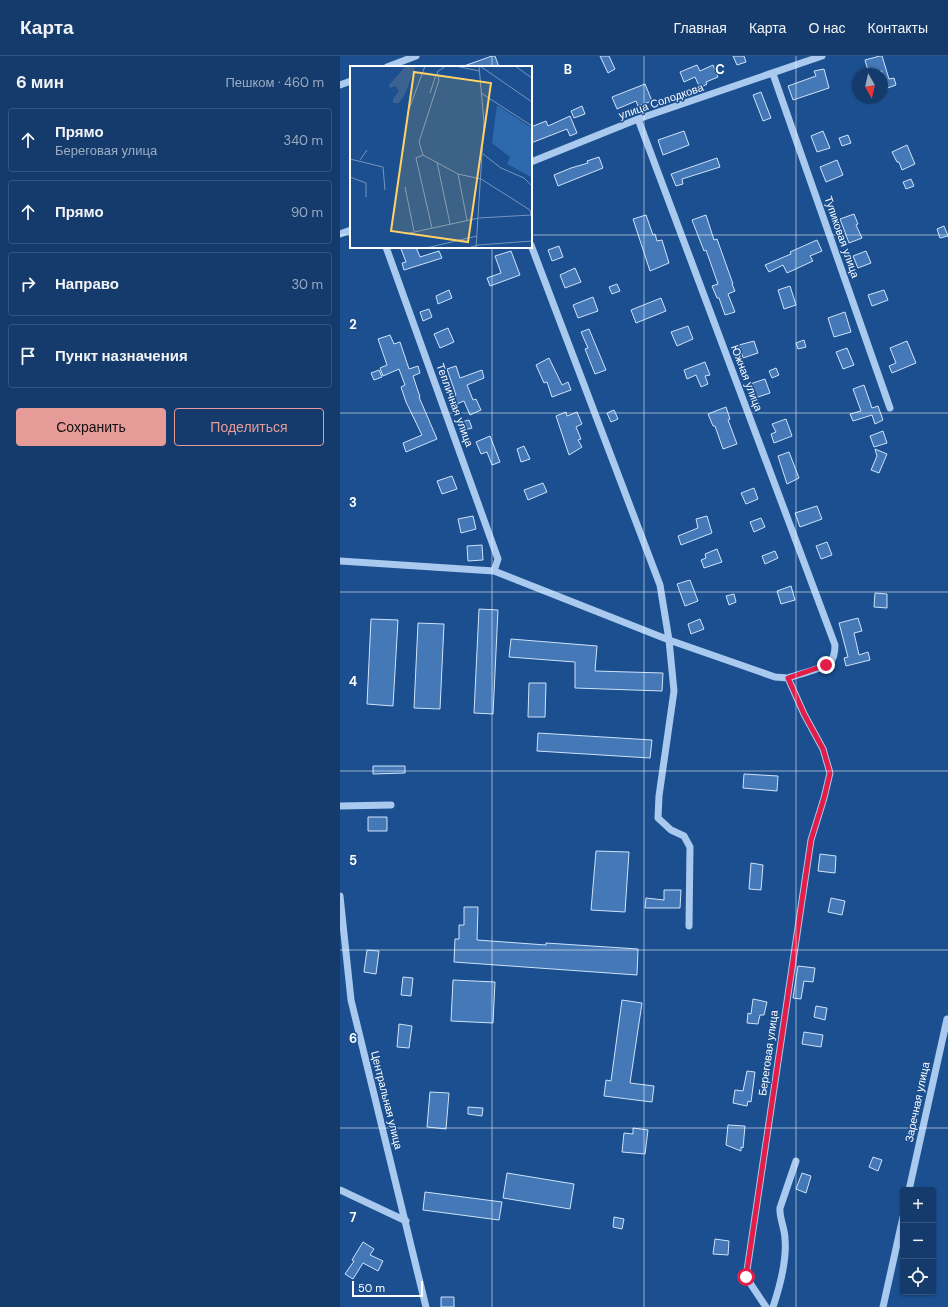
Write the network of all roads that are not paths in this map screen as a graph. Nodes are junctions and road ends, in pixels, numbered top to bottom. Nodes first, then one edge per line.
1 (416, 56) edge
2 (822, 56) edge
3 (390, 66) edge
4 (773, 74) junction
5 (350, 80) edge
6 (340, 85) edge
7 (638, 119) junction
8 (532, 162) edge
9 (350, 230) edge
10 (340, 234) edge
11 (386, 248) edge
12 (532, 248) edge
13 (890, 408) dead end
14 (340, 561) edge
15 (494, 571) junction
16 (669, 640) junction
17 (788, 678) junction
18 (390, 805) dead end
19 (340, 806) edge
20 (340, 896) edge
21 (690, 926) dead end
22 (947, 1019) dead end
23 (796, 1161) dead end
24 (910, 1187) edge
25 (340, 1190) edge
26 (406, 1221) junction
27 (902, 1223) edge
28 (426, 1307) edge
29 (766, 1307) edge
30 (773, 1307) edge
31 (883, 1307) edge

1 - 3 street
2 - 4 street, улица Солодкова
4 - 7 street, улица Солодкова
4 - 13 street, Тупиковая улица
5 - 6 street
7 - 8 street, улица Солодкова
7 - 17 street, Южная улица
9 - 10 street
11 - 15 street, Тепличная улица
12 - 16 street
14 - 15 street
15 - 16 street
16 - 17 street
16 - 21 street
17 - 29 street, Береговая улица
18 - 19 street
20 - 26 street, Центральная улица
22 - 24 street, Заречная улица
23 - 30 street
25 - 26 street
26 - 28 street, Центральная улица
27 - 31 street

